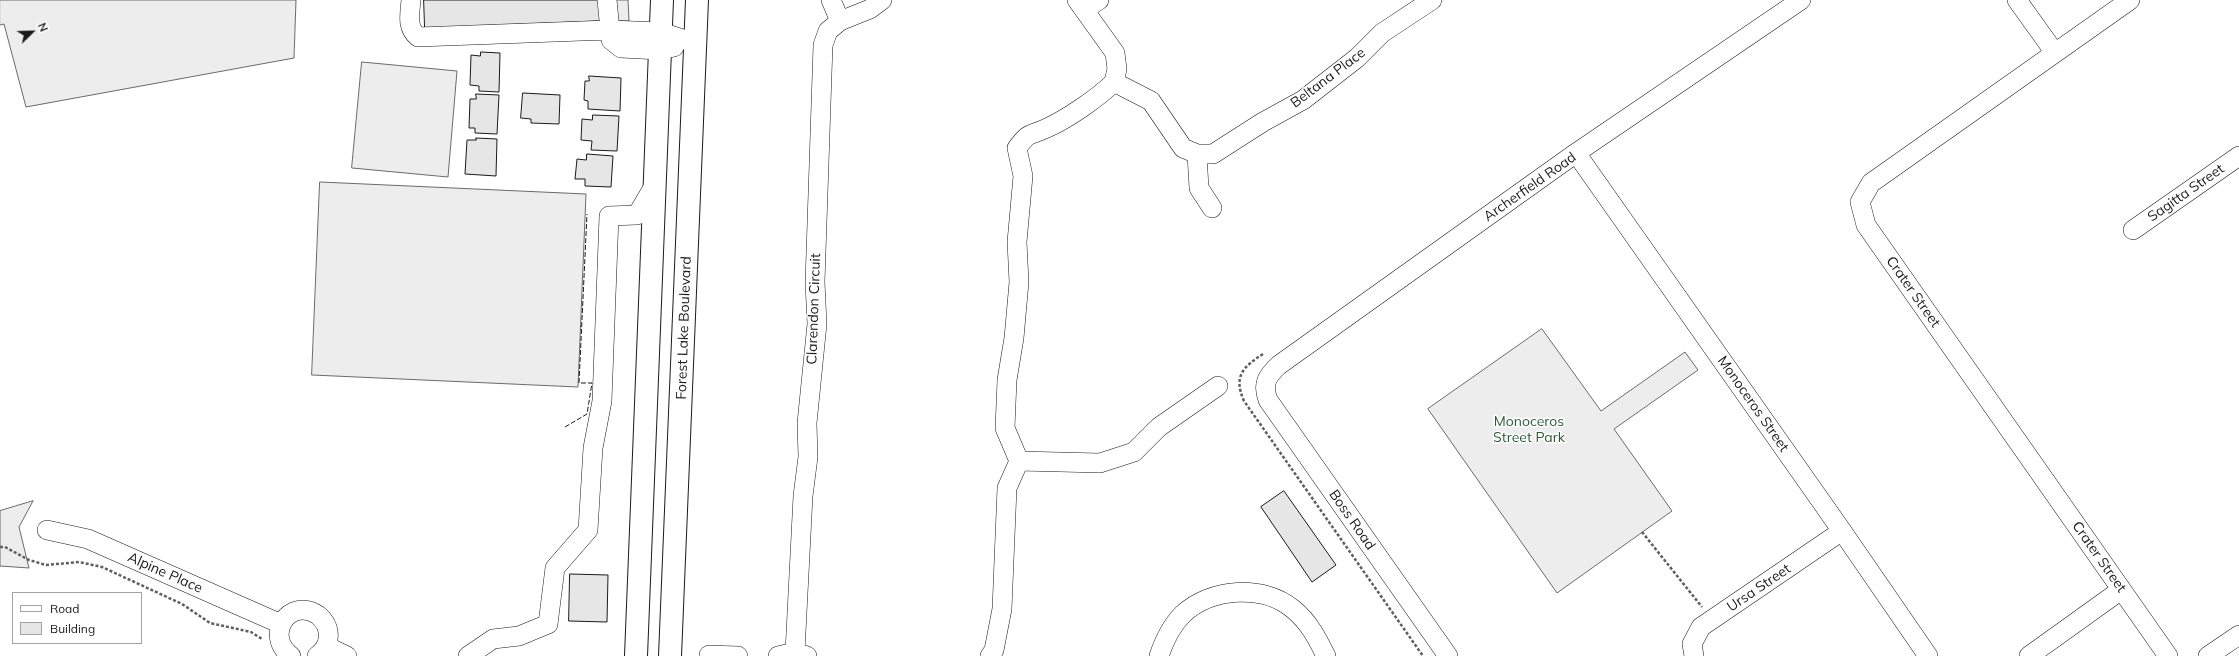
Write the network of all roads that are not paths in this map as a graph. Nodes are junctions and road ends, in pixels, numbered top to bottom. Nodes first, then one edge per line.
1 (411, 0) edge
2 (607, 0) edge
3 (662, 0) edge
4 (697, 0) edge
5 (831, 0) edge
6 (882, 0) edge
7 (1432, 0) edge
8 (1801, 0) edge
9 (2017, 0) edge
10 (2130, 0) edge
11 (1087, 3) edge
12 (840, 21) junction
13 (609, 30) junction
14 (661, 41) junction
15 (695, 43) junction
16 (2054, 53) junction
17 (1114, 82) junction
18 (1576, 153) junction
19 (1197, 154) junction
20 (2239, 156) edge
21 (654, 186) junction
22 (1212, 208) dead end
23 (2133, 230) dead end
24 (1265, 382) joint
25 (1218, 386) dead end
26 (1019, 461) junction
27 (47, 530) dead end
28 (1842, 531) junction
29 (2121, 590) junction
30 (281, 624) junction
31 (2239, 635) edge
32 (321, 651) edge
33 (709, 655) dead end
34 (794, 655) edge
35 (291, 656) edge
36 (348, 656) edge
37 (468, 656) edge
38 (636, 656) edge
39 (670, 656) edge
40 (730, 656) edge
41 (738, 656) edge
42 (990, 656) edge
43 (1159, 656) edge
44 (1326, 656) edge
45 (1448, 656) edge
46 (1694, 656) edge
47 (1928, 656) edge
48 (2030, 656) edge
49 (2168, 656) edge
50 (2208, 656) edge

1 - 13 street
2 - 13 street
3 - 14 main road
4 - 15 main road, Forest Lake Boulevard
5 - 12 street
6 - 12 street, Clarendon Circuit
7 - 19 street, Beltana Place
8 - 18 street, Archerfield Road
9 - 16 street
10 - 16 street, Crater Street
11 - 17 street
12 - 34 street, Clarendon Circuit
13 - 14 street
14 - 15 street
14 - 21 main road
15 - 39 main road, Forest Lake Boulevard
16 - 29 street, Crater Street
17 - 19 street
17 - 26 street
18 - 24 street, Archerfield Road
18 - 28 street, Monoceros Street
19 - 22 street
20 - 23 street, Sagitta Street
21 - 37 street
21 - 38 main road
24 - 45 street, Boss Road
25 - 26 street
26 - 42 street
27 - 30 street, Alpine Place
28 - 46 street, Ursa Street
28 - 47 street, Monoceros Street
29 - 48 street
29 - 49 street, Crater Street
30 - 32 street
30 - 35 street
31 - 50 street
32 - 36 street
33 - 40 street
40 - 41 street
43 - 44 street

